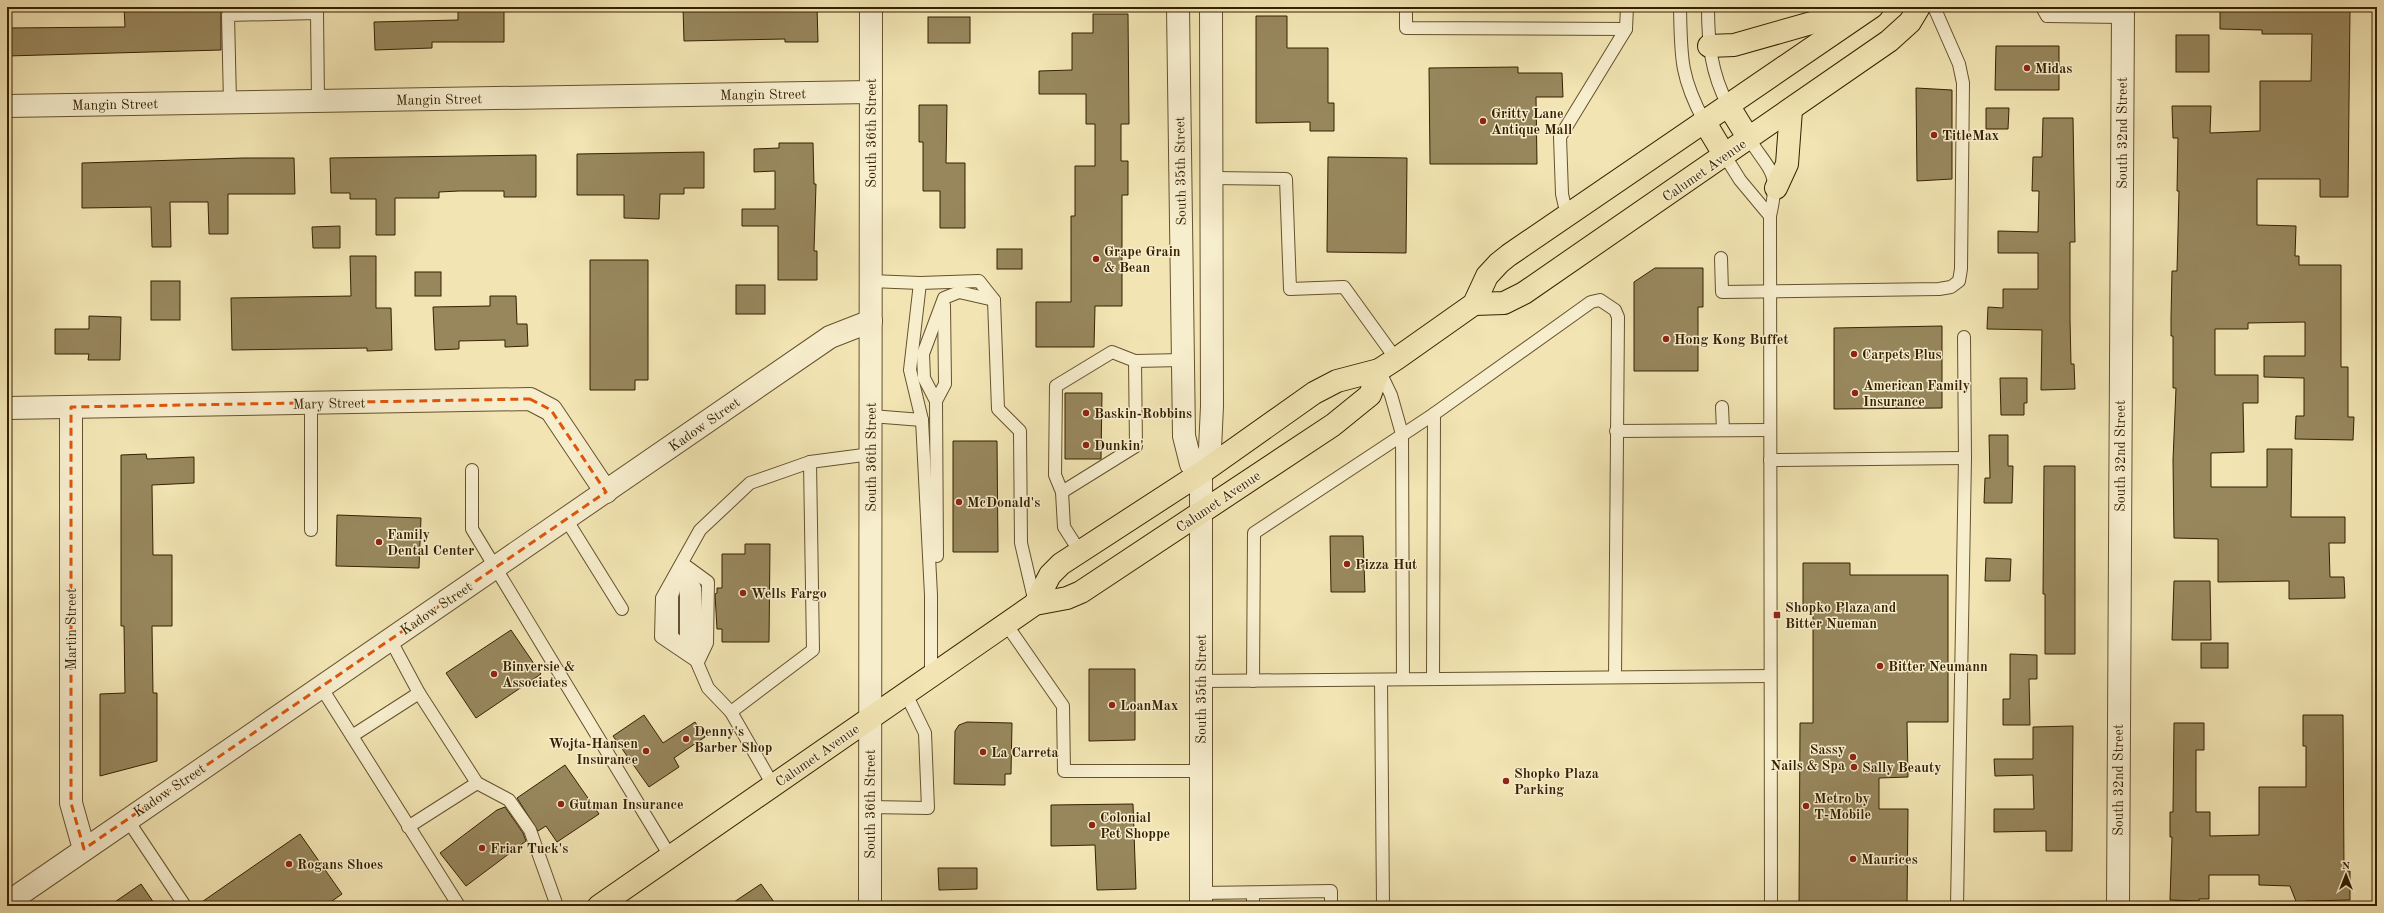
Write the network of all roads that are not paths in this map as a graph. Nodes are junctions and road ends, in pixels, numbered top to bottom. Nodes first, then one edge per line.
1 (871, 7) edge
2 (1178, 7) edge
3 (1211, 7) edge
4 (1406, 7) edge
5 (1627, 7) edge
6 (1680, 7) edge
7 (1708, 7) edge
8 (1872, 7) edge
9 (1919, 7) edge
10 (1934, 7) edge
11 (2042, 7) edge
12 (2123, 12) edge
13 (1851, 20) junction
14 (1626, 29) junction
15 (1709, 46) junction
16 (871, 92) junction
17 (318, 101) junction
18 (230, 102) junction
19 (1728, 105) junction
20 (7, 106) edge
21 (1791, 110) junction
22 (1704, 121) junction
23 (1749, 139) junction
24 (1724, 156) junction
25 (1212, 178) junction
26 (1776, 188) junction
27 (1567, 216) junction
28 (1770, 216) junction
29 (1721, 258) dead end
30 (871, 281) junction
31 (920, 283) junction
32 (1770, 292) junction
33 (944, 298) junction
34 (994, 300) junction
35 (1474, 304) junction
36 (871, 321) junction
37 (1964, 337) dead end
38 (1135, 360) junction
39 (1182, 360) junction
40 (1387, 364) junction
41 (936, 401) junction
42 (311, 403) junction
43 (71, 407) junction
44 (1722, 407) dead end
45 (7, 408) edge
46 (1434, 414) junction
47 (871, 416) junction
48 (922, 420) junction
49 (1723, 430) junction
50 (1770, 430) junction
51 (1616, 431) junction
52 (1402, 434) junction
53 (871, 454) junction
54 (1964, 458) junction
55 (1770, 460) junction
56 (810, 462) junction
57 (472, 470) dead end
58 (1201, 473) junction
59 (606, 492) junction
60 (1062, 492) junction
61 (1201, 514) junction
62 (566, 519) junction
63 (311, 530) dead end
64 (1080, 552) junction
65 (682, 563) junction
66 (494, 568) junction
67 (931, 595) junction
68 (1035, 604) junction
69 (622, 609) dead end
70 (1006, 624) junction
71 (390, 639) junction
72 (698, 662) junction
73 (931, 676) junction
74 (1769, 676) junction
75 (1615, 677) junction
76 (1434, 678) junction
77 (1403, 679) junction
78 (1381, 680) junction
79 (1201, 681) junction
80 (1253, 681) junction
81 (321, 687) junction
82 (419, 693) junction
83 (906, 694) junction
84 (731, 712) junction
85 (870, 718) junction
86 (352, 736) junction
87 (1201, 771) junction
88 (476, 783) junction
89 (773, 785) junction
90 (870, 807) junction
91 (127, 819) junction
92 (408, 827) junction
93 (84, 849) junction
94 (670, 856) junction
95 (1253, 893) junction
96 (1201, 900) edge
97 (7, 903) edge
98 (185, 906) edge
99 (459, 906) edge
100 (557, 906) edge
101 (599, 906) edge
102 (870, 906) edge
103 (1253, 906) edge
104 (1331, 906) edge
105 (1383, 906) edge
106 (1771, 906) edge
107 (1957, 906) edge
108 (2118, 906) edge

1 - 16 street, South 36th Street
2 - 39 street, South 35th Street
3 - 25 street, South 35th Street
4 - 14 lane
5 - 14 lane
6 - 22 lane
7 - 15 lane
8 - 13 main road, Calumet Avenue
9 - 21 main road, Calumet Avenue
10 - 32 lane
11 - 12 lane
12 - 108 street, South 32nd Street
13 - 15 main road
13 - 19 main road, Calumet Avenue
14 - 27 lane
15 - 19 lane
16 - 17 street, Mangin Street
16 - 30 street, South 36th Street
17 - 18 street, Mangin Street
17 - 18 lane
18 - 20 street, Mangin Street
19 - 22 main road, Calumet Avenue
19 - 23 main road
21 - 23 main road, Calumet Avenue
21 - 26 main road
22 - 24 main road
22 - 27 main road, Calumet Avenue
23 - 24 main road, Calumet Avenue
23 - 26 lane
24 - 28 lane
24 - 35 main road, Calumet Avenue
25 - 40 lane
25 - 58 street, South 35th Street
26 - 28 lane
27 - 35 main road, Calumet Avenue
28 - 32 lane
29 - 32 lane
30 - 31 lane
30 - 36 street, South 36th Street
31 - 34 lane
31 - 48 lane
32 - 50 lane
33 - 34 lane
33 - 41 lane
33 - 41 lane
34 - 68 lane
35 - 40 main road, Calumet Avenue
36 - 47 street, South 36th Street
36 - 59 street, Kadow Street
37 - 54 lane
38 - 39 lane
38 - 60 lane
38 - 60 lane
39 - 58 street, South 35th Street
40 - 52 lane
40 - 58 main road, Calumet Avenue
40 - 61 main road, Calumet Avenue
41 - 67 lane
42 - 43 street, Mary Street
42 - 59 street, Mary Street
42 - 63 lane
43 - 45 street, Mary Street
43 - 93 street, Martin Street
44 - 49 lane
46 - 51 lane
46 - 52 lane
46 - 76 lane
47 - 48 lane
47 - 53 street, South 36th Street
48 - 67 lane
49 - 50 lane
49 - 51 lane
50 - 55 lane
51 - 75 lane
52 - 77 lane
52 - 80 lane
53 - 56 lane
53 - 85 street, South 36th Street
54 - 55 lane
54 - 107 lane
55 - 74 lane
56 - 65 lane
56 - 84 lane
57 - 66 lane
58 - 61 street, South 35th Street
58 - 64 main road, Calumet Avenue
59 - 62 street, Kadow Street
60 - 64 lane
61 - 68 main road, Calumet Avenue
61 - 79 street, South 35th Street
62 - 66 street, Kadow Street
62 - 69 lane
64 - 68 main road, Calumet Avenue
65 - 72 lane
65 - 72 lane
65 - 72 lane
66 - 71 street, Kadow Street
66 - 94 lane
67 - 73 lane
68 - 70 main road, Calumet Avenue
70 - 73 main road, Calumet Avenue
70 - 87 lane
71 - 81 street, Kadow Street
71 - 82 lane
72 - 84 lane
73 - 83 main road, Calumet Avenue
74 - 75 lane
74 - 106 lane
75 - 76 lane
76 - 77 lane
77 - 78 lane
78 - 80 lane
78 - 105 lane
79 - 80 lane
79 - 87 street, South 35th Street
81 - 86 lane
81 - 91 street, Kadow Street
82 - 86 lane
82 - 88 lane
83 - 85 main road, Calumet Avenue
83 - 90 lane
84 - 89 lane
85 - 89 main road, Calumet Avenue
85 - 90 street, South 36th Street
86 - 92 lane
87 - 96 street, South 35th Street
88 - 92 lane
88 - 100 lane
89 - 94 main road, Calumet Avenue
90 - 102 street, South 36th Street
91 - 93 street, Kadow Street
91 - 98 lane
92 - 99 lane
93 - 97 street, Kadow Street
94 - 101 main road, Calumet Avenue
95 - 96 lane
95 - 103 lane
95 - 104 lane

